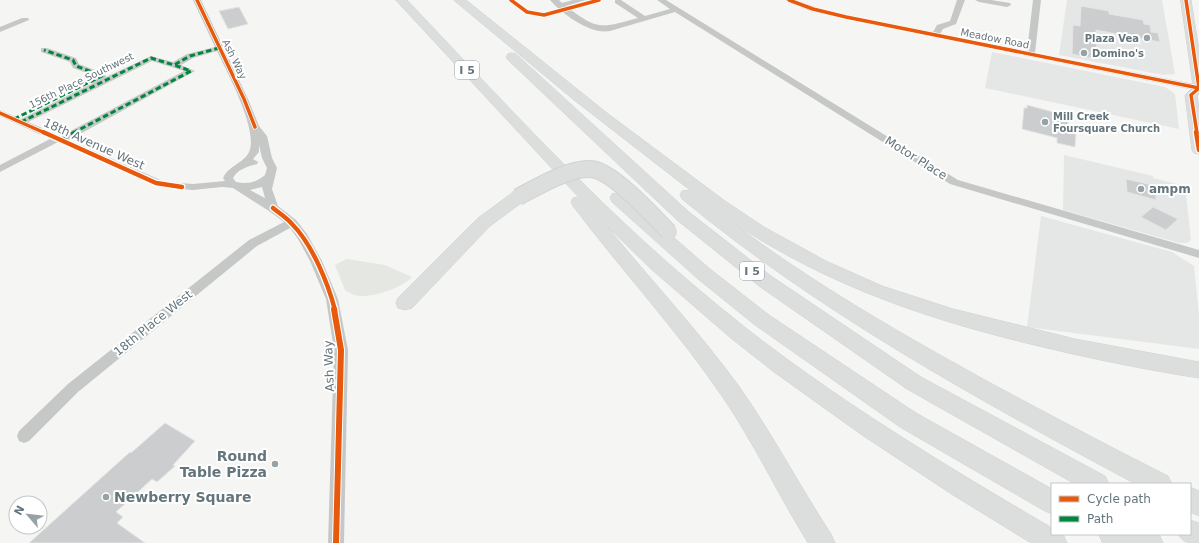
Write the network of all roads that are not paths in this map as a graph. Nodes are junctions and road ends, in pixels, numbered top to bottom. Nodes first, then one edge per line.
1 (197, 0) edge
2 (402, 0) edge
3 (450, 0) edge
4 (459, 0) edge
5 (554, 0) edge
6 (582, 0) edge
7 (661, 0) edge
8 (789, 0) edge
9 (961, 0) edge
10 (979, 0) edge
11 (1037, 0) edge
12 (1186, 0) edge
13 (618, 1) dead end
14 (562, 5) junction
15 (1007, 5) dead end
16 (676, 9) junction
17 (643, 18) junction
18 (25, 20) dead end
19 (0, 30) edge
20 (935, 35) junction
21 (219, 48) junction
22 (44, 50) dead end
23 (1031, 54) junction
24 (174, 65) junction
25 (1199, 88) edge
26 (578, 98) junction
27 (0, 113) edge
28 (17, 120) junction
29 (255, 127) junction
30 (532, 139) junction
31 (59, 140) junction
32 (1199, 150) edge
33 (245, 163) junction
34 (0, 169) edge
35 (234, 169) junction
36 (270, 170) junction
37 (564, 176) junction
38 (234, 186) junction
39 (182, 187) junction
40 (273, 208) junction
41 (292, 223) junction
42 (1199, 254) edge
43 (405, 303) dead end
44 (1199, 370) edge
45 (24, 436) dead end
46 (1095, 483) edge
47 (1158, 483) edge
48 (1051, 490) edge
49 (1051, 501) edge
50 (1113, 535) edge
51 (1135, 535) edge
52 (336, 543) edge
53 (822, 543) edge
54 (1054, 543) edge
55 (1127, 543) edge
56 (1150, 543) edge

1 - 21 street, Ash Way
2 - 30 highway, I 5
3 - 46 highway, I 5
4 - 26 highway
5 - 14 street
6 - 14 street
7 - 16 street, Motor Place
8 - 20 street, Meadow Road
9 - 20 street
10 - 15 street
11 - 23 street
12 - 25 main road
13 - 17 street
14 - 17 street
16 - 17 street
16 - 42 street, Motor Place
18 - 19 street
20 - 23 street, Meadow Road
21 - 24 street
21 - 29 street, Ash Way
22 - 28 street
23 - 25 street, Meadow Road
24 - 28 street, 156th Place Southwest
24 - 31 street
25 - 32 main road
26 - 44 highway
26 - 47 highway
27 - 28 street, 18th Avenue West
28 - 31 street, 18th Avenue West
29 - 33 street, Ash Way
29 - 36 street, Ash Way
30 - 53 highway
30 - 54 highway, I 5
31 - 34 street
31 - 39 street, 18th Avenue West
33 - 35 street, 18th Avenue West
33 - 36 street
35 - 38 street
35 - 39 street, 18th Avenue West
36 - 38 street, 18th Avenue West
36 - 40 street, Ash Way
37 - 43 highway, bridge
37 - 48 highway, bridge
37 - 49 highway
38 - 39 street, 18th Avenue West
38 - 40 street, Ash Way
40 - 41 street, Ash Way
41 - 45 street, 18th Place West
41 - 52 street, Ash Way
50 - 55 highway
51 - 56 highway

